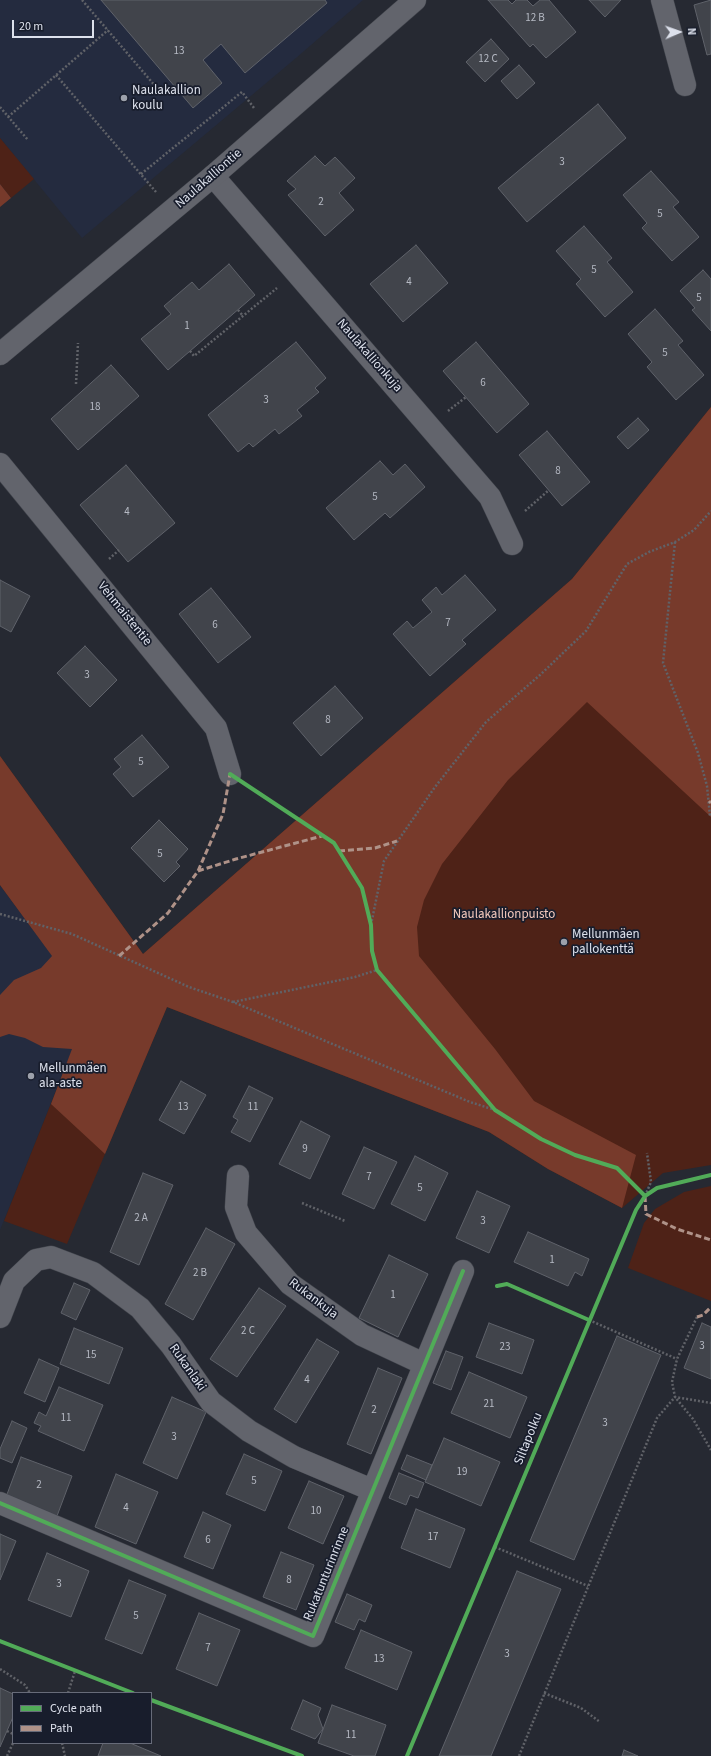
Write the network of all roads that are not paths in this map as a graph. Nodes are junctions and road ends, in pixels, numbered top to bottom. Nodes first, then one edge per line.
1 (415, 0) edge
2 (662, 0) edge
3 (685, 85) dead end
4 (212, 176) junction
5 (0, 354) edge
6 (0, 464) edge
7 (509, 536) road end
8 (230, 774) dead end
9 (238, 1176) dead end
10 (463, 1271) dead end
11 (0, 1317) edge
12 (424, 1364) junction
13 (372, 1490) junction
14 (0, 1504) edge

1 - 4 street, Naulakalliontie
2 - 3 street
4 - 5 street, Naulakalliontie
4 - 7 street, Naulakallionkuja
6 - 8 street, Vehmaistentie
9 - 12 street, Rukankuja
10 - 12 street, Rukatunturinrinne
11 - 13 street, Rukanlaki
12 - 13 street, Rukatunturinrinne
13 - 14 street, Rukatunturinrinne

